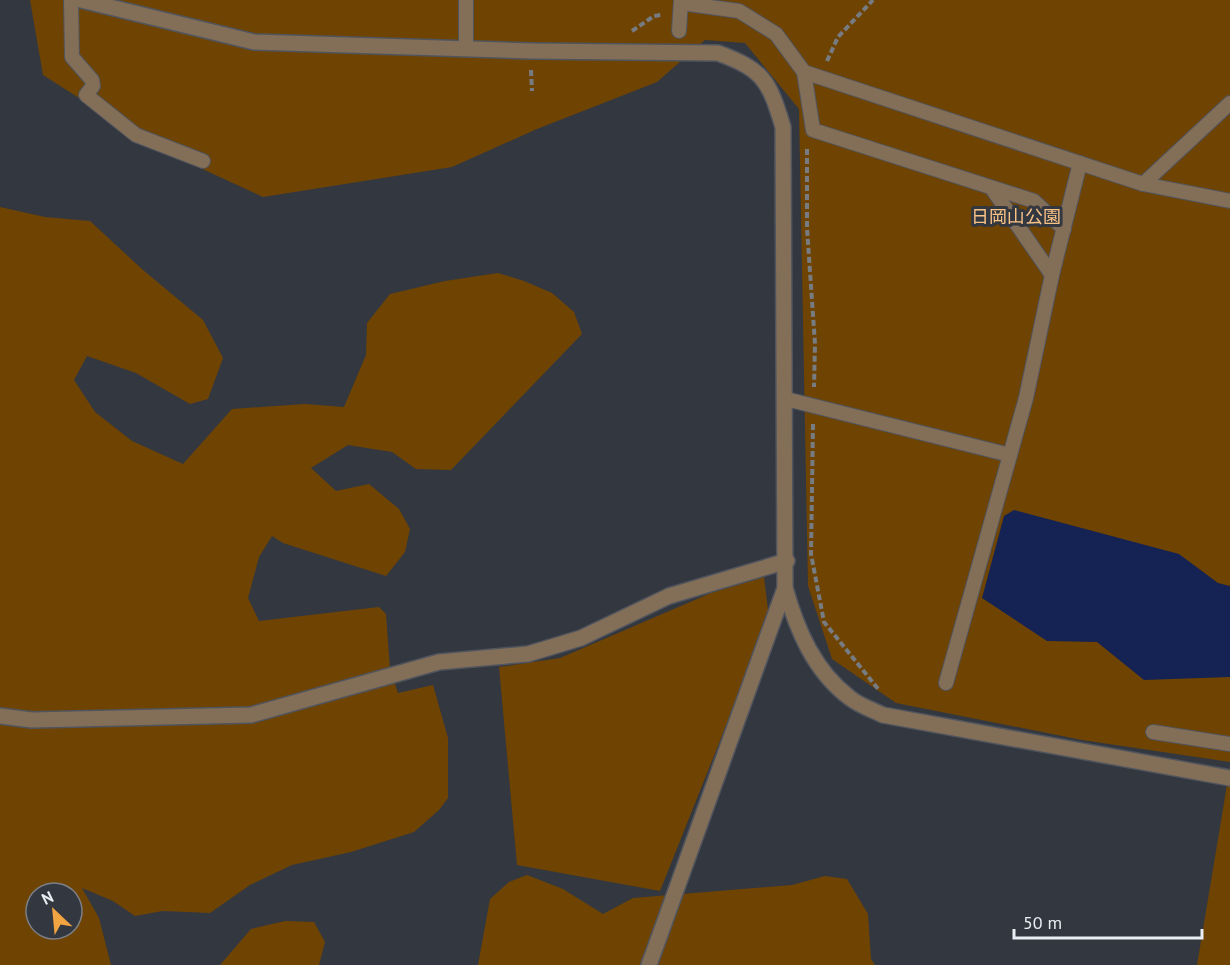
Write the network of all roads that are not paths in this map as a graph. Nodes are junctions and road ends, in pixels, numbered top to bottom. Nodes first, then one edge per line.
1 (71, 0) edge
2 (81, 0) edge
3 (466, 0) edge
4 (681, 2) edge
5 (679, 31) dead end
6 (466, 47) junction
7 (804, 72) junction
8 (1230, 103) edge
9 (203, 161) dead end
10 (1080, 163) junction
11 (1143, 184) junction
12 (993, 190) junction
13 (1230, 201) edge
14 (1064, 229) junction
15 (1052, 275) junction
16 (786, 399) junction
17 (1010, 455) junction
18 (787, 561) junction
19 (785, 588) junction
20 (946, 683) dead end
21 (0, 716) edge
22 (1153, 732) dead end
23 (1230, 744) edge
24 (1230, 778) edge
25 (649, 965) edge

1 - 9 lane
2 - 6 street
3 - 6 lane
4 - 5 lane
4 - 7 lane
6 - 16 street
7 - 10 lane
7 - 12 lane
8 - 11 lane
10 - 11 lane
10 - 14 lane
11 - 13 lane
12 - 14 lane
12 - 15 lane
14 - 15 lane
15 - 17 lane
16 - 17 lane
16 - 18 street
17 - 20 lane
18 - 19 street
18 - 21 street
19 - 24 street
19 - 25 street
22 - 23 lane

